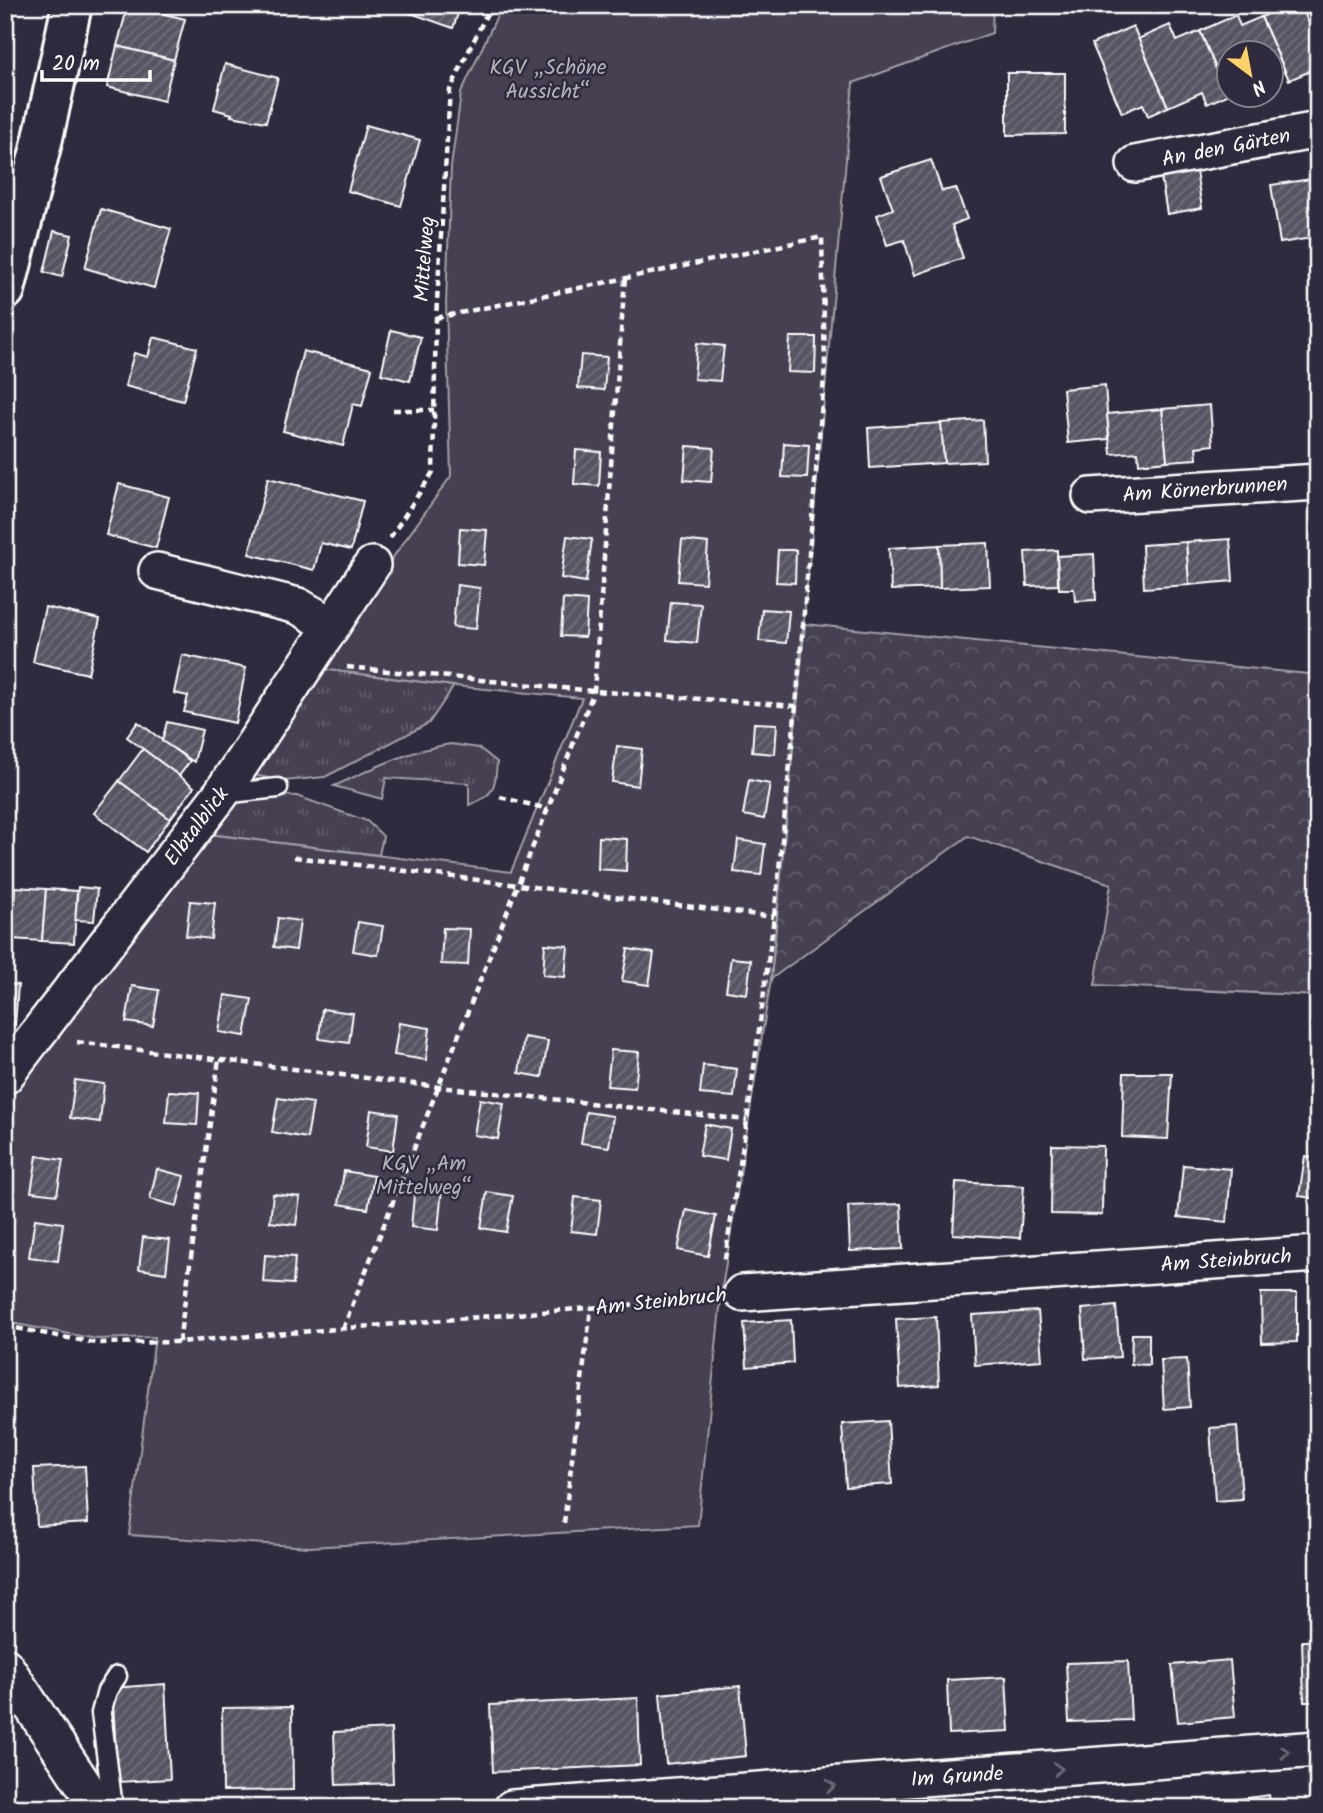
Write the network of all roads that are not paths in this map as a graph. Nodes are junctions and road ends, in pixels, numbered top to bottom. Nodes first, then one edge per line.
1 (72, 5) edge
2 (1318, 130) edge
3 (1135, 164) dead end
4 (5, 290) edge
5 (1318, 482) edge
6 (1091, 496) dead end
7 (372, 565) dead end
8 (156, 571) dead end
9 (331, 625) junction
10 (278, 788) dead end
11 (221, 794) junction
12 (5, 1076) edge
13 (1318, 1254) edge
14 (730, 1295) road end
15 (5, 1666) edge
16 (117, 1676) dead end
17 (1318, 1749) edge
18 (765, 1799) edge
19 (99, 1808) edge
20 (113, 1808) edge
21 (512, 1808) edge

1 - 4 street
2 - 3 street, An den Gärten
5 - 6 street, Am Körnerbrunnen
7 - 9 street, Elbtalblick
8 - 9 street
9 - 11 street, Elbtalblick
10 - 11 lane
11 - 12 street, Elbtalblick
13 - 14 street, Am Steinbruch
15 - 19 street
16 - 20 lane
18 -> 17 street, Im Grunde
18 - 21 street, Im Grunde

